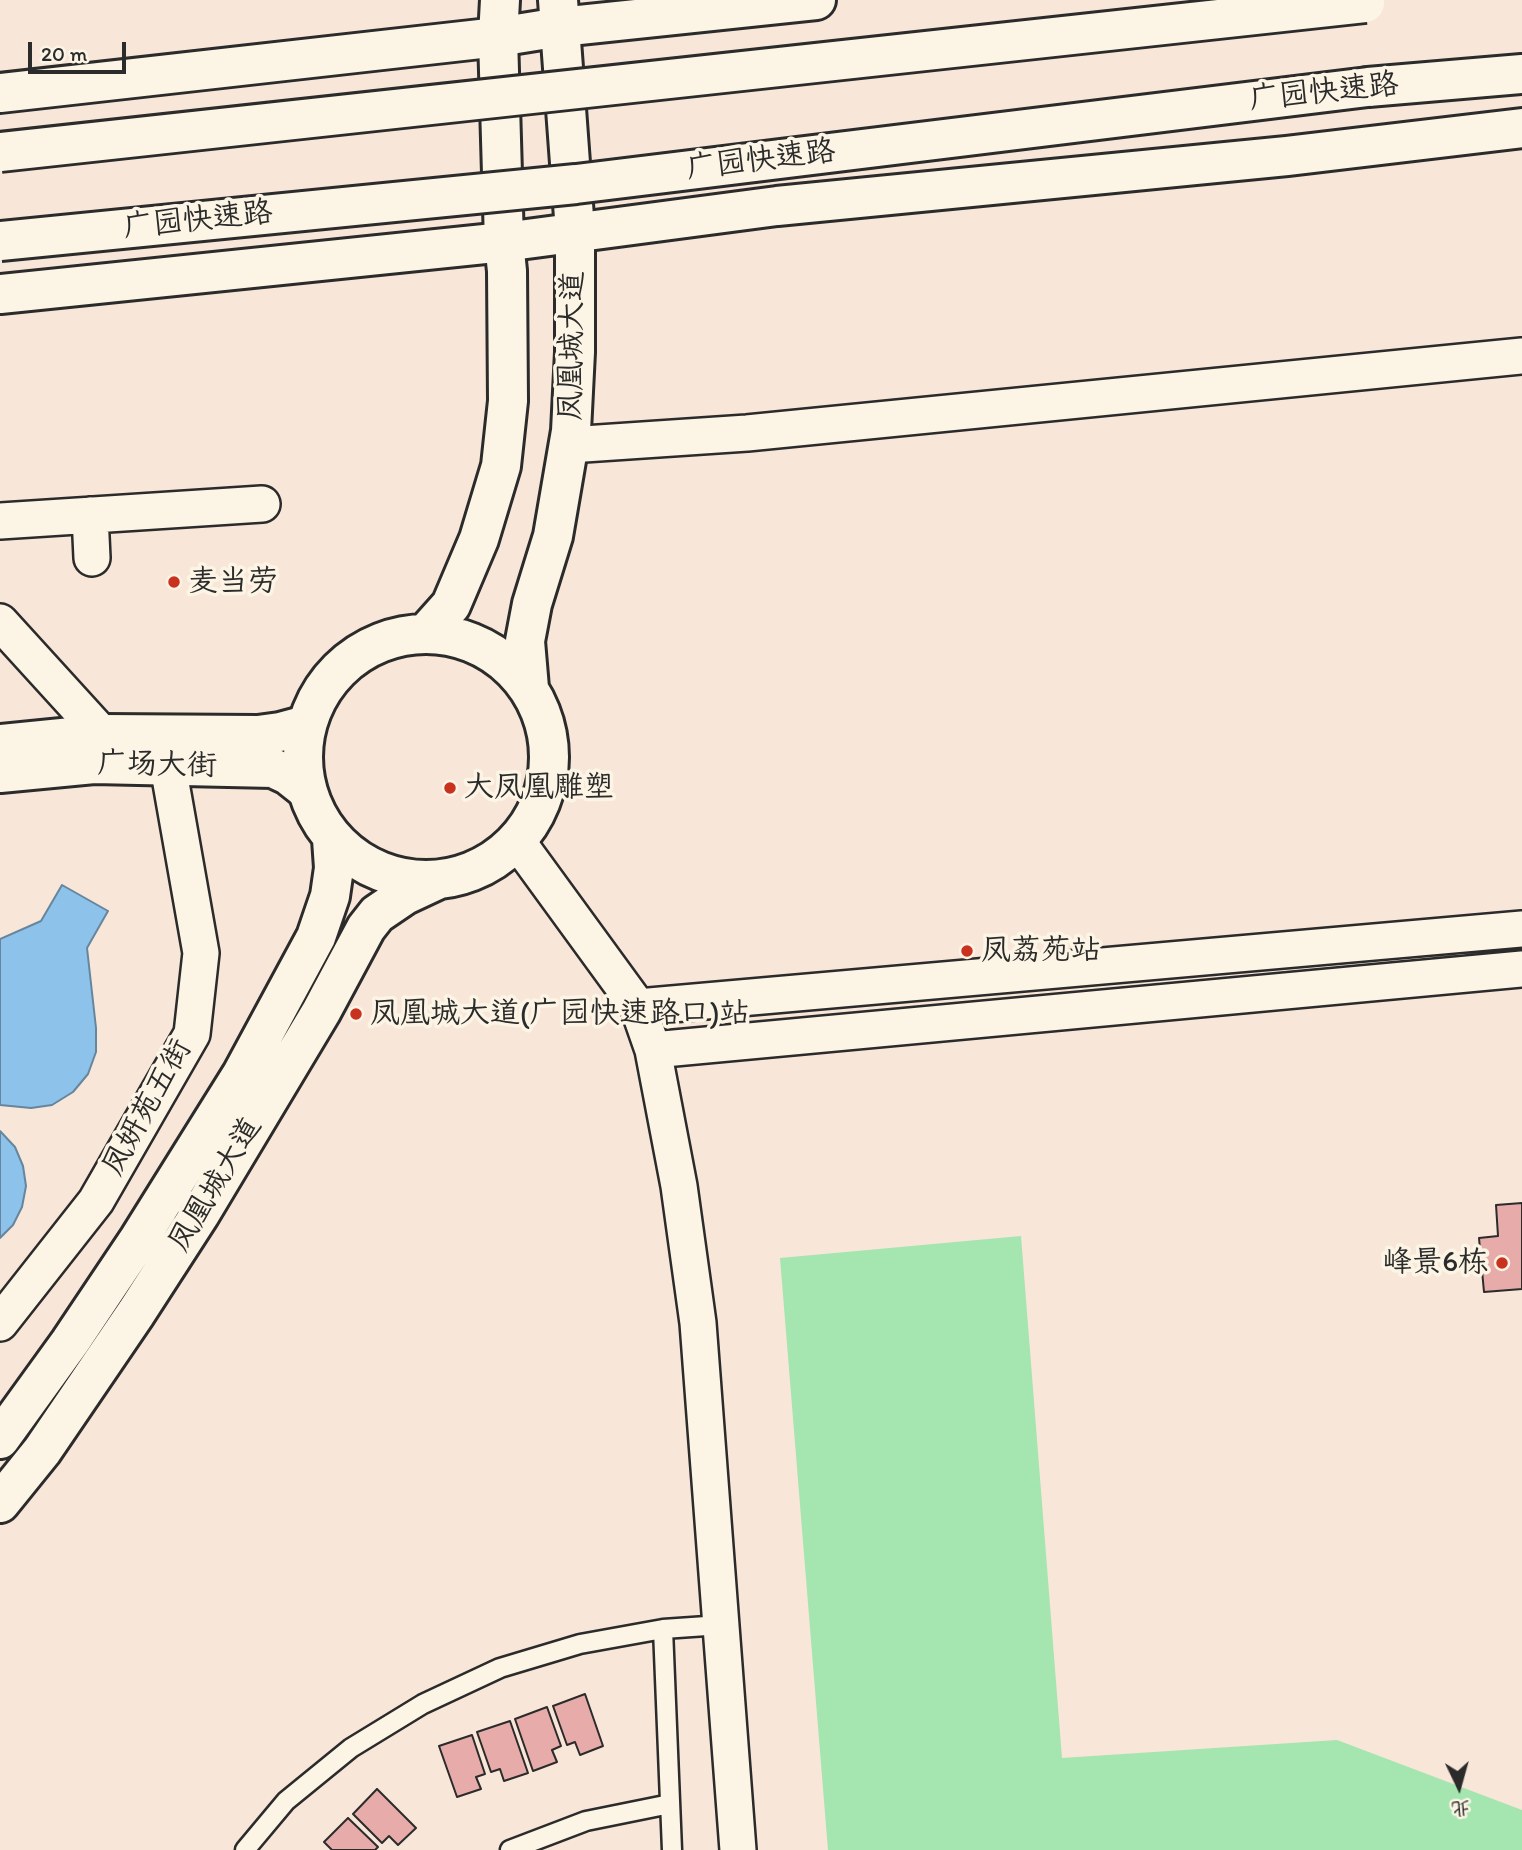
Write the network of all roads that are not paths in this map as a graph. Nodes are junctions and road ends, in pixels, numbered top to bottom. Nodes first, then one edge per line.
1 (816, 0) edge
2 (1378, 2) edge
3 (559, 14) edge
4 (499, 18) edge
5 (1522, 74) edge
6 (0, 93) edge
7 (1522, 128) edge
8 (0, 152) edge
9 (575, 232) junction
10 (0, 240) edge
11 (503, 242) junction
12 (0, 294) edge
13 (1522, 356) edge
14 (569, 445) junction
15 (262, 504) dead end
16 (90, 515) junction
17 (0, 521) edge
18 (92, 558) dead end
19 (0, 622) edge
20 (426, 633) junction
21 (529, 688) junction
22 (306, 725) junction
23 (102, 734) junction
24 (0, 744) edge
25 (167, 750) junction
26 (0, 773) edge
27 (307, 790) junction
28 (332, 839) junction
29 (517, 841) junction
30 (437, 880) junction
31 (1522, 929) edge
32 (1522, 969) edge
33 (638, 1007) junction
34 (653, 1050) junction
35 (0, 1322) edge
36 (0, 1439) edge
37 (0, 1503) edge
38 (721, 1625) junction
39 (663, 1629) junction
40 (670, 1804) junction
41 (245, 1850) edge
42 (510, 1850) edge
43 (672, 1850) edge
44 (738, 1850) edge

1 - 3 main road
2 - 8 main road, bridge
3 - 4 main road
3 - 9 main road, 凤凰城大道
4 - 6 main road
4 - 11 main road
5 - 10 main road, 广园快速路, bridge
7 - 9 main road
9 - 11 main road
9 - 14 main road, 凤凰城大道
11 - 12 main road
11 - 20 main road
13 - 14 street
14 - 21 main road, 凤凰城大道
15 - 16 street
16 - 17 street
16 - 18 street
19 - 23 street
20 - 21 main road
20 - 22 main road
21 - 29 main road
22 - 25 main road
22 - 27 main road
23 - 24 main road, 广场大街
23 - 25 main road, 广场大街
25 - 26 main road, 广场大街
25 - 27 main road, 广场大街
25 - 35 street, 凤妍苑五街
27 - 28 main road
28 - 30 main road
28 - 36 main road, 凤凰城大道
29 - 30 main road
29 - 33 street
30 - 37 main road, 凤凰城大道
31 - 33 street
32 - 34 street
33 - 34 street
34 - 38 street
38 - 39 lane
38 - 44 street
39 - 40 lane
39 - 41 lane
40 - 42 lane
40 - 43 lane

